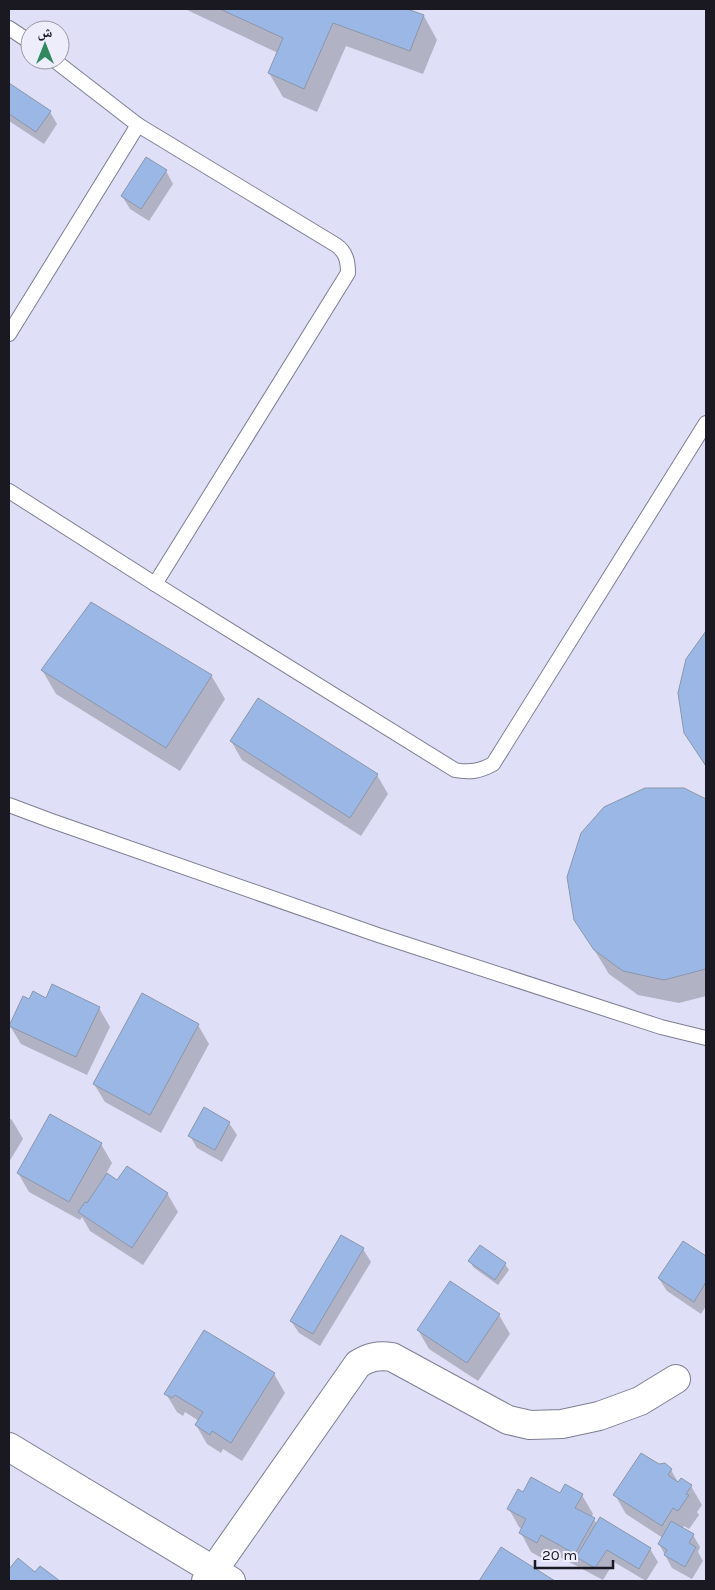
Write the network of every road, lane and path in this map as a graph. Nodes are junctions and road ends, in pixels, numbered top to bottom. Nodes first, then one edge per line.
1 (9, 28) edge
2 (20, 35) edge
3 (67, 70) edge
4 (138, 125) junction
5 (9, 334) edge
6 (706, 423) edge
7 (702, 439) edge
8 (9, 491) edge
9 (155, 584) junction
10 (9, 805) edge
11 (706, 1038) edge
12 (676, 1379) dead end
13 (9, 1447) edge
14 (217, 1577) edge

1 - 2 lane
3 - 4 lane
4 - 5 lane
4 - 9 lane
6 - 7 lane
7 - 9 lane
8 - 9 lane
10 - 11 lane
12 - 14 street
13 - 14 street

